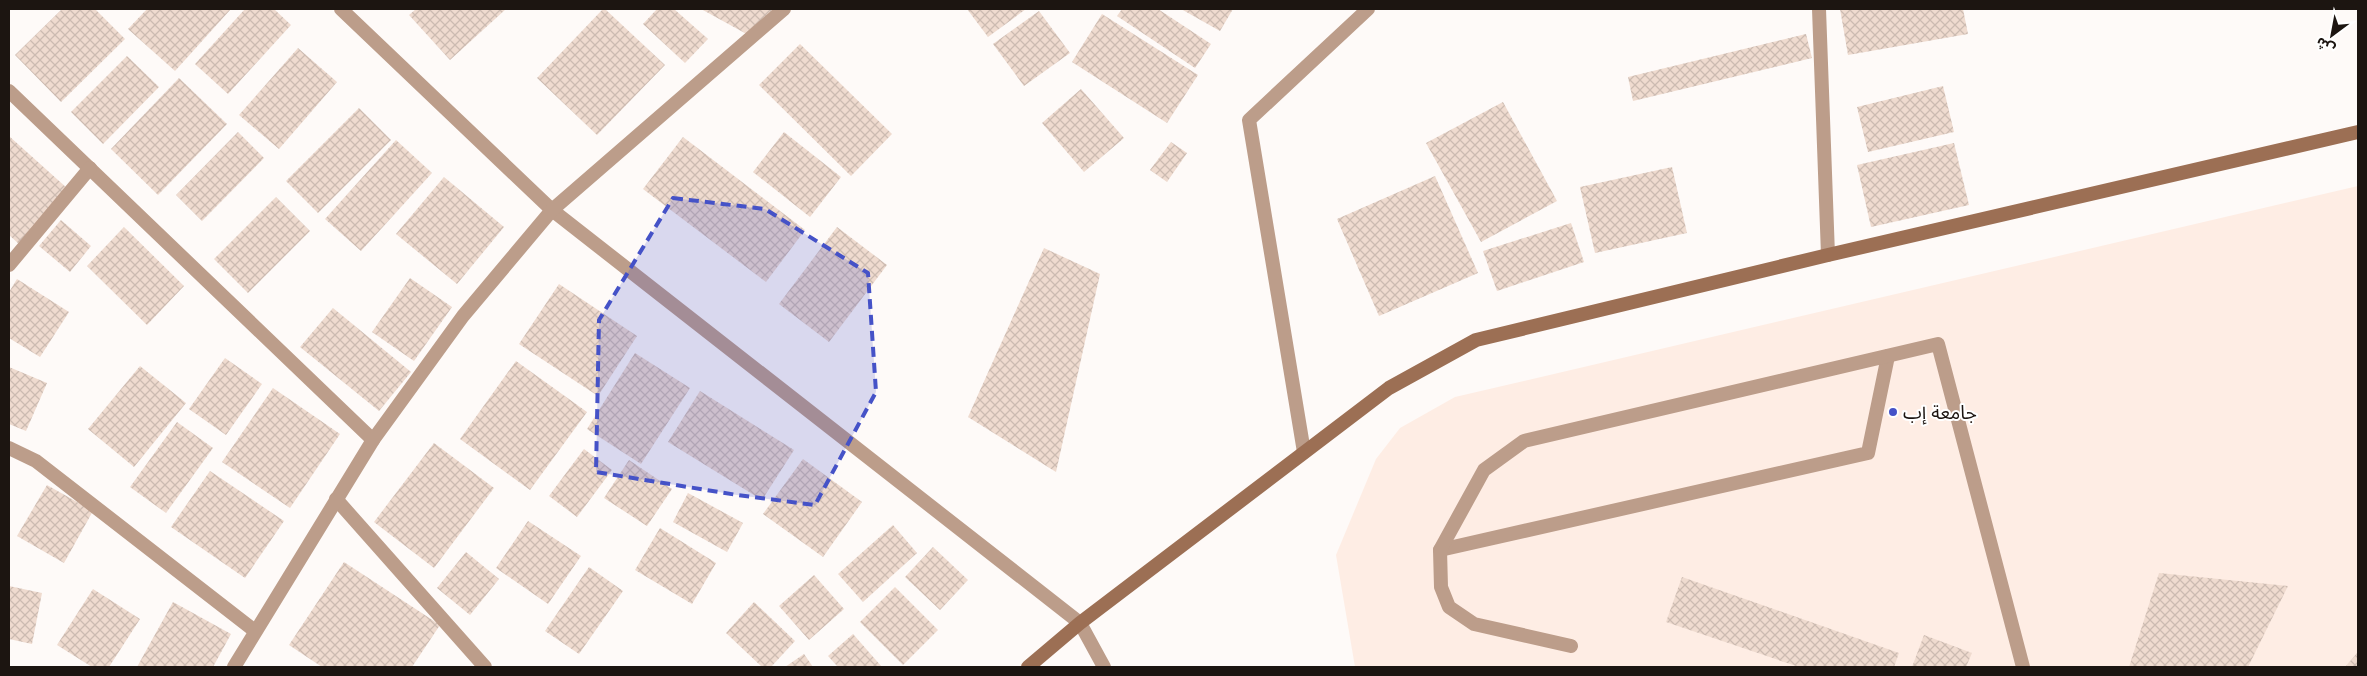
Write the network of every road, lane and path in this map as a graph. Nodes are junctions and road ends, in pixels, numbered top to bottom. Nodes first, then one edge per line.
1 (341, 9) edge
2 (784, 9) edge
3 (1368, 9) edge
4 (1819, 9) edge
5 (9, 91) edge
6 (2358, 132) edge
7 (90, 168) junction
8 (552, 210) junction
9 (1828, 255) junction
10 (9, 265) edge
11 (1888, 356) junction
12 (373, 440) junction
13 (9, 448) edge
14 (1304, 452) junction
15 (336, 499) junction
16 (1440, 550) junction
17 (1080, 623) junction
18 (254, 631) junction
19 (1571, 646) dead end
20 (234, 667) edge
21 (485, 667) edge
22 (1028, 667) edge
23 (1104, 667) edge
24 (2023, 667) edge

1 - 8 street
2 - 8 street
3 - 14 street
4 - 9 street
5 - 7 street
6 - 9 main road
7 - 10 street
7 - 12 street
8 - 12 street
8 - 17 street
9 - 14 main road
11 - 16 street
11 - 16 street
11 - 24 street
12 - 15 street
13 - 18 street
14 - 17 main road
15 - 18 street
15 - 21 street
16 - 19 street
17 - 22 main road
17 - 23 street
18 - 20 street

